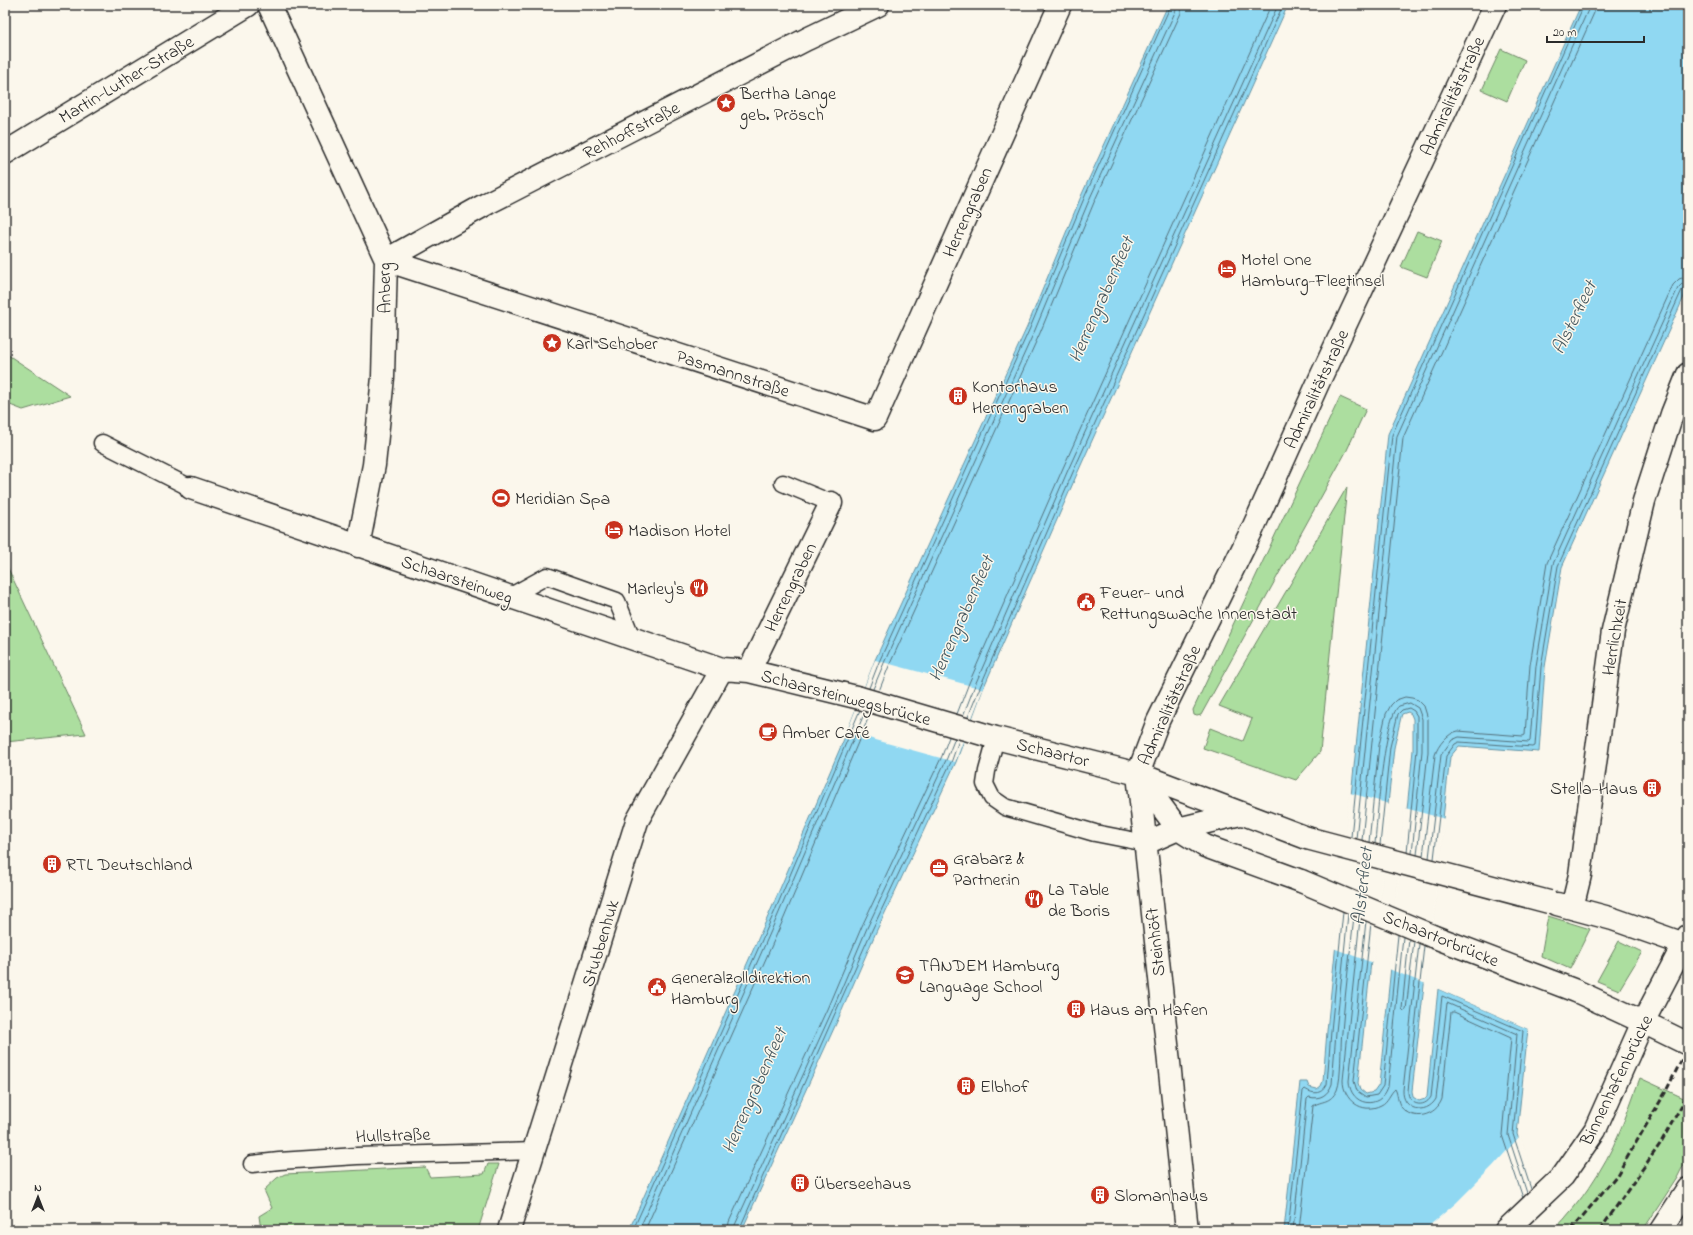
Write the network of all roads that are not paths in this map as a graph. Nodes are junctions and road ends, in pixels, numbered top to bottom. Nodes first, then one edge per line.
1 (248, 5) edge
2 (269, 5) edge
3 (878, 5) edge
4 (1060, 5) edge
5 (1495, 5) edge
6 (5, 154) edge
7 (386, 260) junction
8 (1688, 374) edge
9 (875, 419) joint
10 (102, 443) dead end
11 (783, 483) dead end
12 (191, 488) joint
13 (831, 503) joint
14 (358, 546) junction
15 (509, 597) junction
16 (632, 638) junction
17 (722, 669) junction
18 (749, 671) junction
19 (968, 729) joint
20 (996, 738) junction
21 (1138, 774) junction
22 (1240, 814) junction
23 (1178, 829) junction
24 (1146, 843) junction
25 (1572, 908) junction
26 (1687, 942) edge
27 (1643, 1022) junction
28 (1688, 1044) edge
29 (535, 1151) junction
30 (252, 1164) dead end
31 (1688, 1189) edge
32 (509, 1230) edge
33 (1187, 1230) edge
34 (1506, 1230) edge
35 (1661, 1230) edge

1 - 6 street, Martin-Luther-Straße
2 - 7 street, Anberg
3 - 7 street, Rehhoffstraße
4 - 9 street, Herrengraben
5 - 21 street, Admiralitätstraße
7 - 9 street, Pasmannstraße
7 - 14 street, Anberg
8 - 25 street, Herrlichkeit
10 - 12 lane
11 - 13 lane
12 - 14 street, Schaarsteinweg
13 - 18 street, Herrengraben
14 - 15 street, Schaarsteinweg
15 - 16 street, Schaarsteinweg
15 - 16 lane
16 - 17 street, Schaarsteinweg
17 - 18 street, Schaarsteinwegsbrücke
17 - 29 street, Stubbenhuk
18 - 19 street, Schaarsteinwegsbrücke
19 - 20 street, Schaartor
20 - 21 street, Schaartor
20 - 24 lane
21 - 22 street, Schaartor
21 - 23 street
21 - 24 street, Steinhöft
22 - 23 street
22 - 25 street, Schaartor, bridge
23 - 24 street
23 - 27 street, Schaartorbrücke, bridge
24 - 33 street, Steinhöft
25 - 26 street
26 - 27 street, Binnenhafenbrücke
27 - 28 street, Schaartorbrücke
27 - 34 street, Binnenhafenbrücke
29 - 30 lane, Hullstraße
29 - 32 street, Stubbenhuk
31 - 35 street

